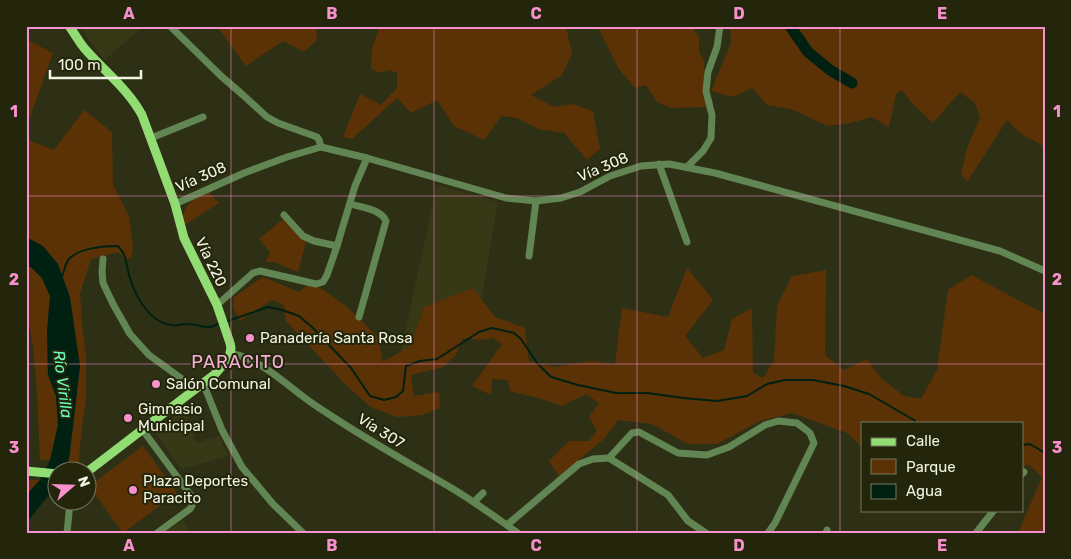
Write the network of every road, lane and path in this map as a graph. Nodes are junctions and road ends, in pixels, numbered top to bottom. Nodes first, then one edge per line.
1 (69, 26) edge
2 (170, 26) edge
3 (720, 26) edge
4 (203, 117) dead end
5 (151, 138) junction
6 (321, 147) junction
7 (367, 158) junction
8 (659, 164) junction
9 (687, 167) junction
10 (536, 201) junction
11 (174, 204) junction
12 (351, 204) junction
13 (284, 215) dead end
14 (687, 242) dead end
15 (337, 246) junction
16 (528, 256) dead end
17 (104, 259) dead end
18 (1045, 270) edge
19 (217, 305) junction
20 (360, 317) dead end
21 (230, 353) junction
22 (199, 386) junction
23 (142, 429) junction
24 (609, 458) junction
25 (98, 463) edge
26 (30, 472) edge
27 (48, 473) edge
28 (483, 493) dead end
29 (474, 502) junction
30 (69, 512) edge
31 (992, 512) edge
32 (507, 525) junction
33 (67, 533) edge
34 (157, 533) edge
35 (304, 533) edge
36 (518, 533) edge
37 (706, 533) edge
38 (768, 533) edge
39 (976, 533) edge

1 - 5 main road, Vía 220
2 - 6 street
3 - 9 street
4 - 5 street
5 - 11 main road, Vía 220
6 - 7 street, Vía 308
6 - 11 street, Vía 308
7 - 10 street, Vía 308
7 - 12 street
8 - 9 street, Vía 308
8 - 10 street, Vía 308
8 - 14 street
9 - 18 street, Vía 308
10 - 16 street
11 - 19 main road, Vía 220
12 - 15 street
12 - 20 street
13 - 15 street
15 - 19 street
17 - 22 street
19 - 21 main road, Vía 220
21 - 22 main road
21 - 29 street, Vía 307
22 - 23 main road
22 - 35 street
23 - 25 main road
23 - 34 street
24 - 32 street
24 - 37 street
24 - 38 street
26 - 27 main road
28 - 29 street
29 - 32 street, Vía 307
30 - 33 street
31 - 39 street
32 - 36 street, Vía 307

